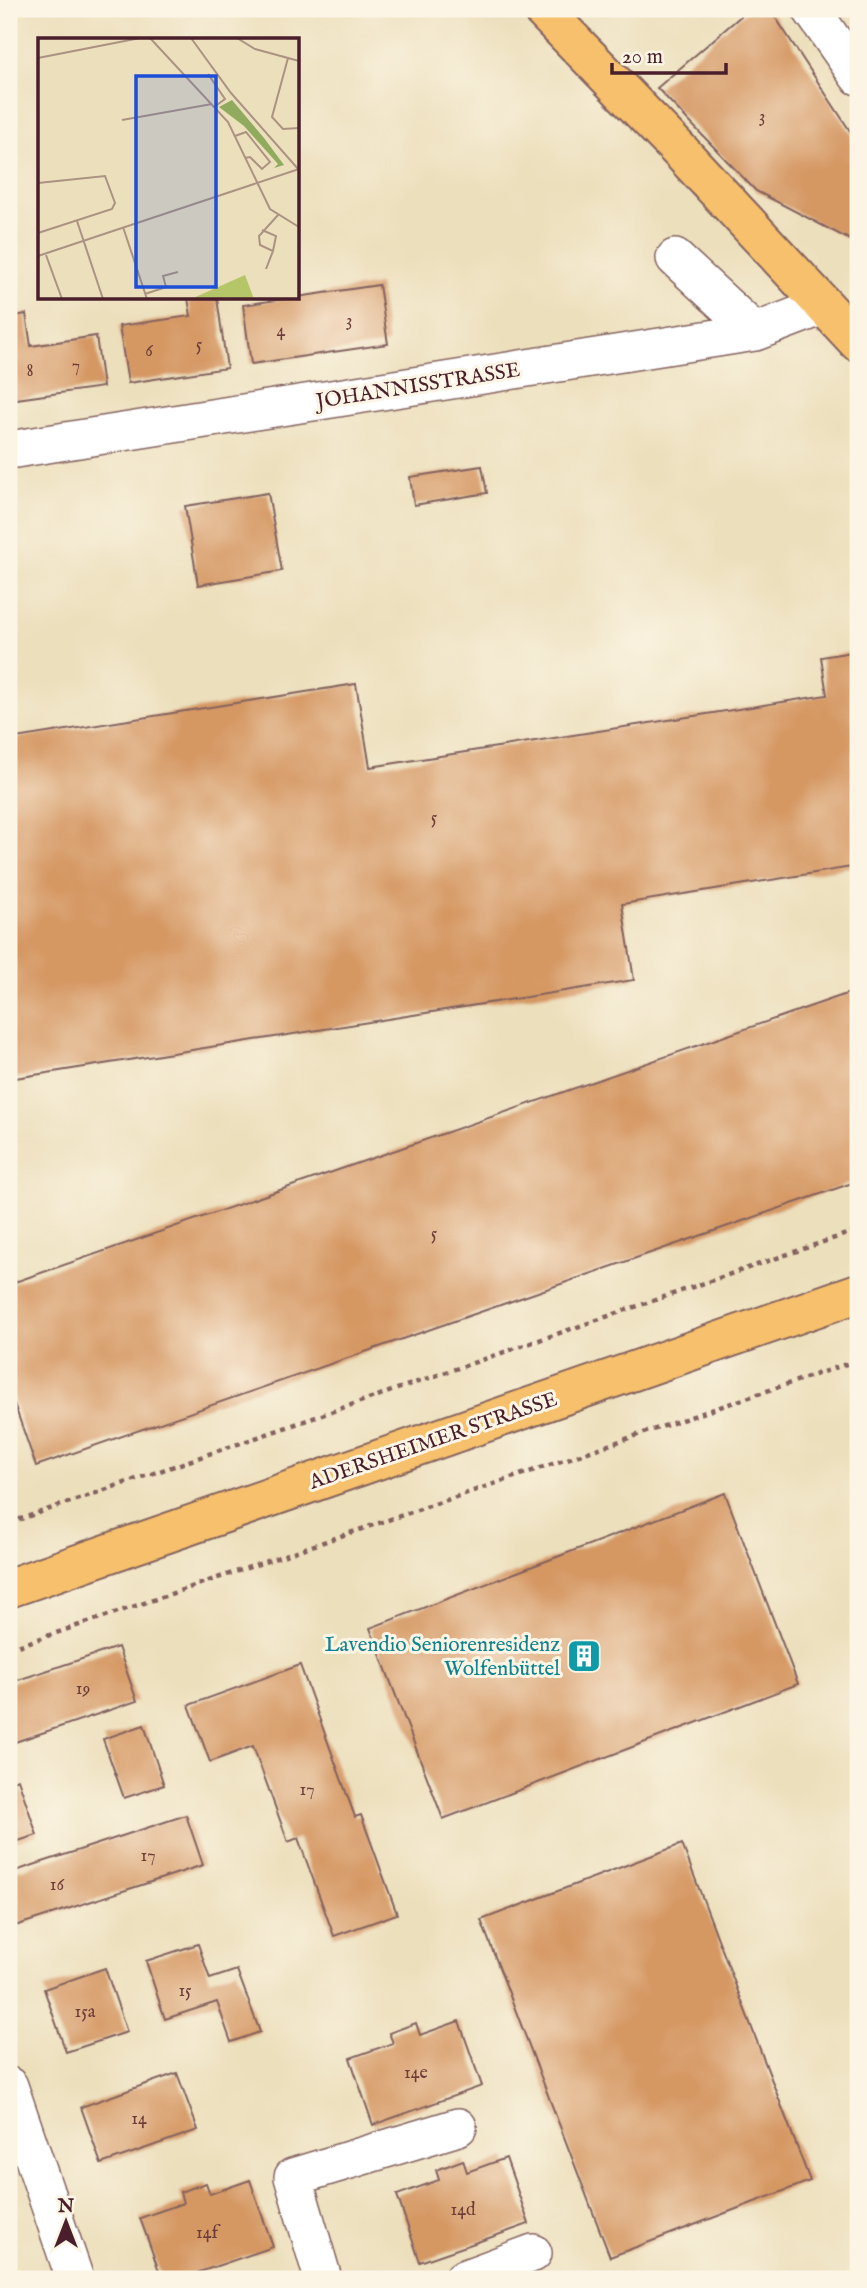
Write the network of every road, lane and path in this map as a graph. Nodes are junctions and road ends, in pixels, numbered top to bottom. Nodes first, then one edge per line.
1 (542, 9) edge
2 (811, 9) edge
3 (858, 76) edge
4 (675, 258) dead end
5 (824, 306) junction
6 (754, 332) junction
7 (857, 338) edge
8 (9, 450) edge
9 (858, 1230) edge
10 (858, 1293) edge
11 (858, 1360) edge
12 (9, 1523) edge
13 (9, 1588) edge
14 (9, 1649) edge
15 (9, 2086) edge
16 (458, 2127) dead end
17 (533, 2253) dead end
18 (75, 2279) edge
19 (323, 2279) edge
20 (463, 2279) edge

1 - 5 main road
2 - 3 street
4 - 6 street
5 - 6 street, JOHANNISSTRASSE
5 - 7 main road
6 - 8 street, JOHANNISSTRASSE
9 - 12 path
10 - 13 main road, ADERSHEIMER STRASSE
11 - 14 path
15 - 18 street
16 - 19 street
17 - 20 street

